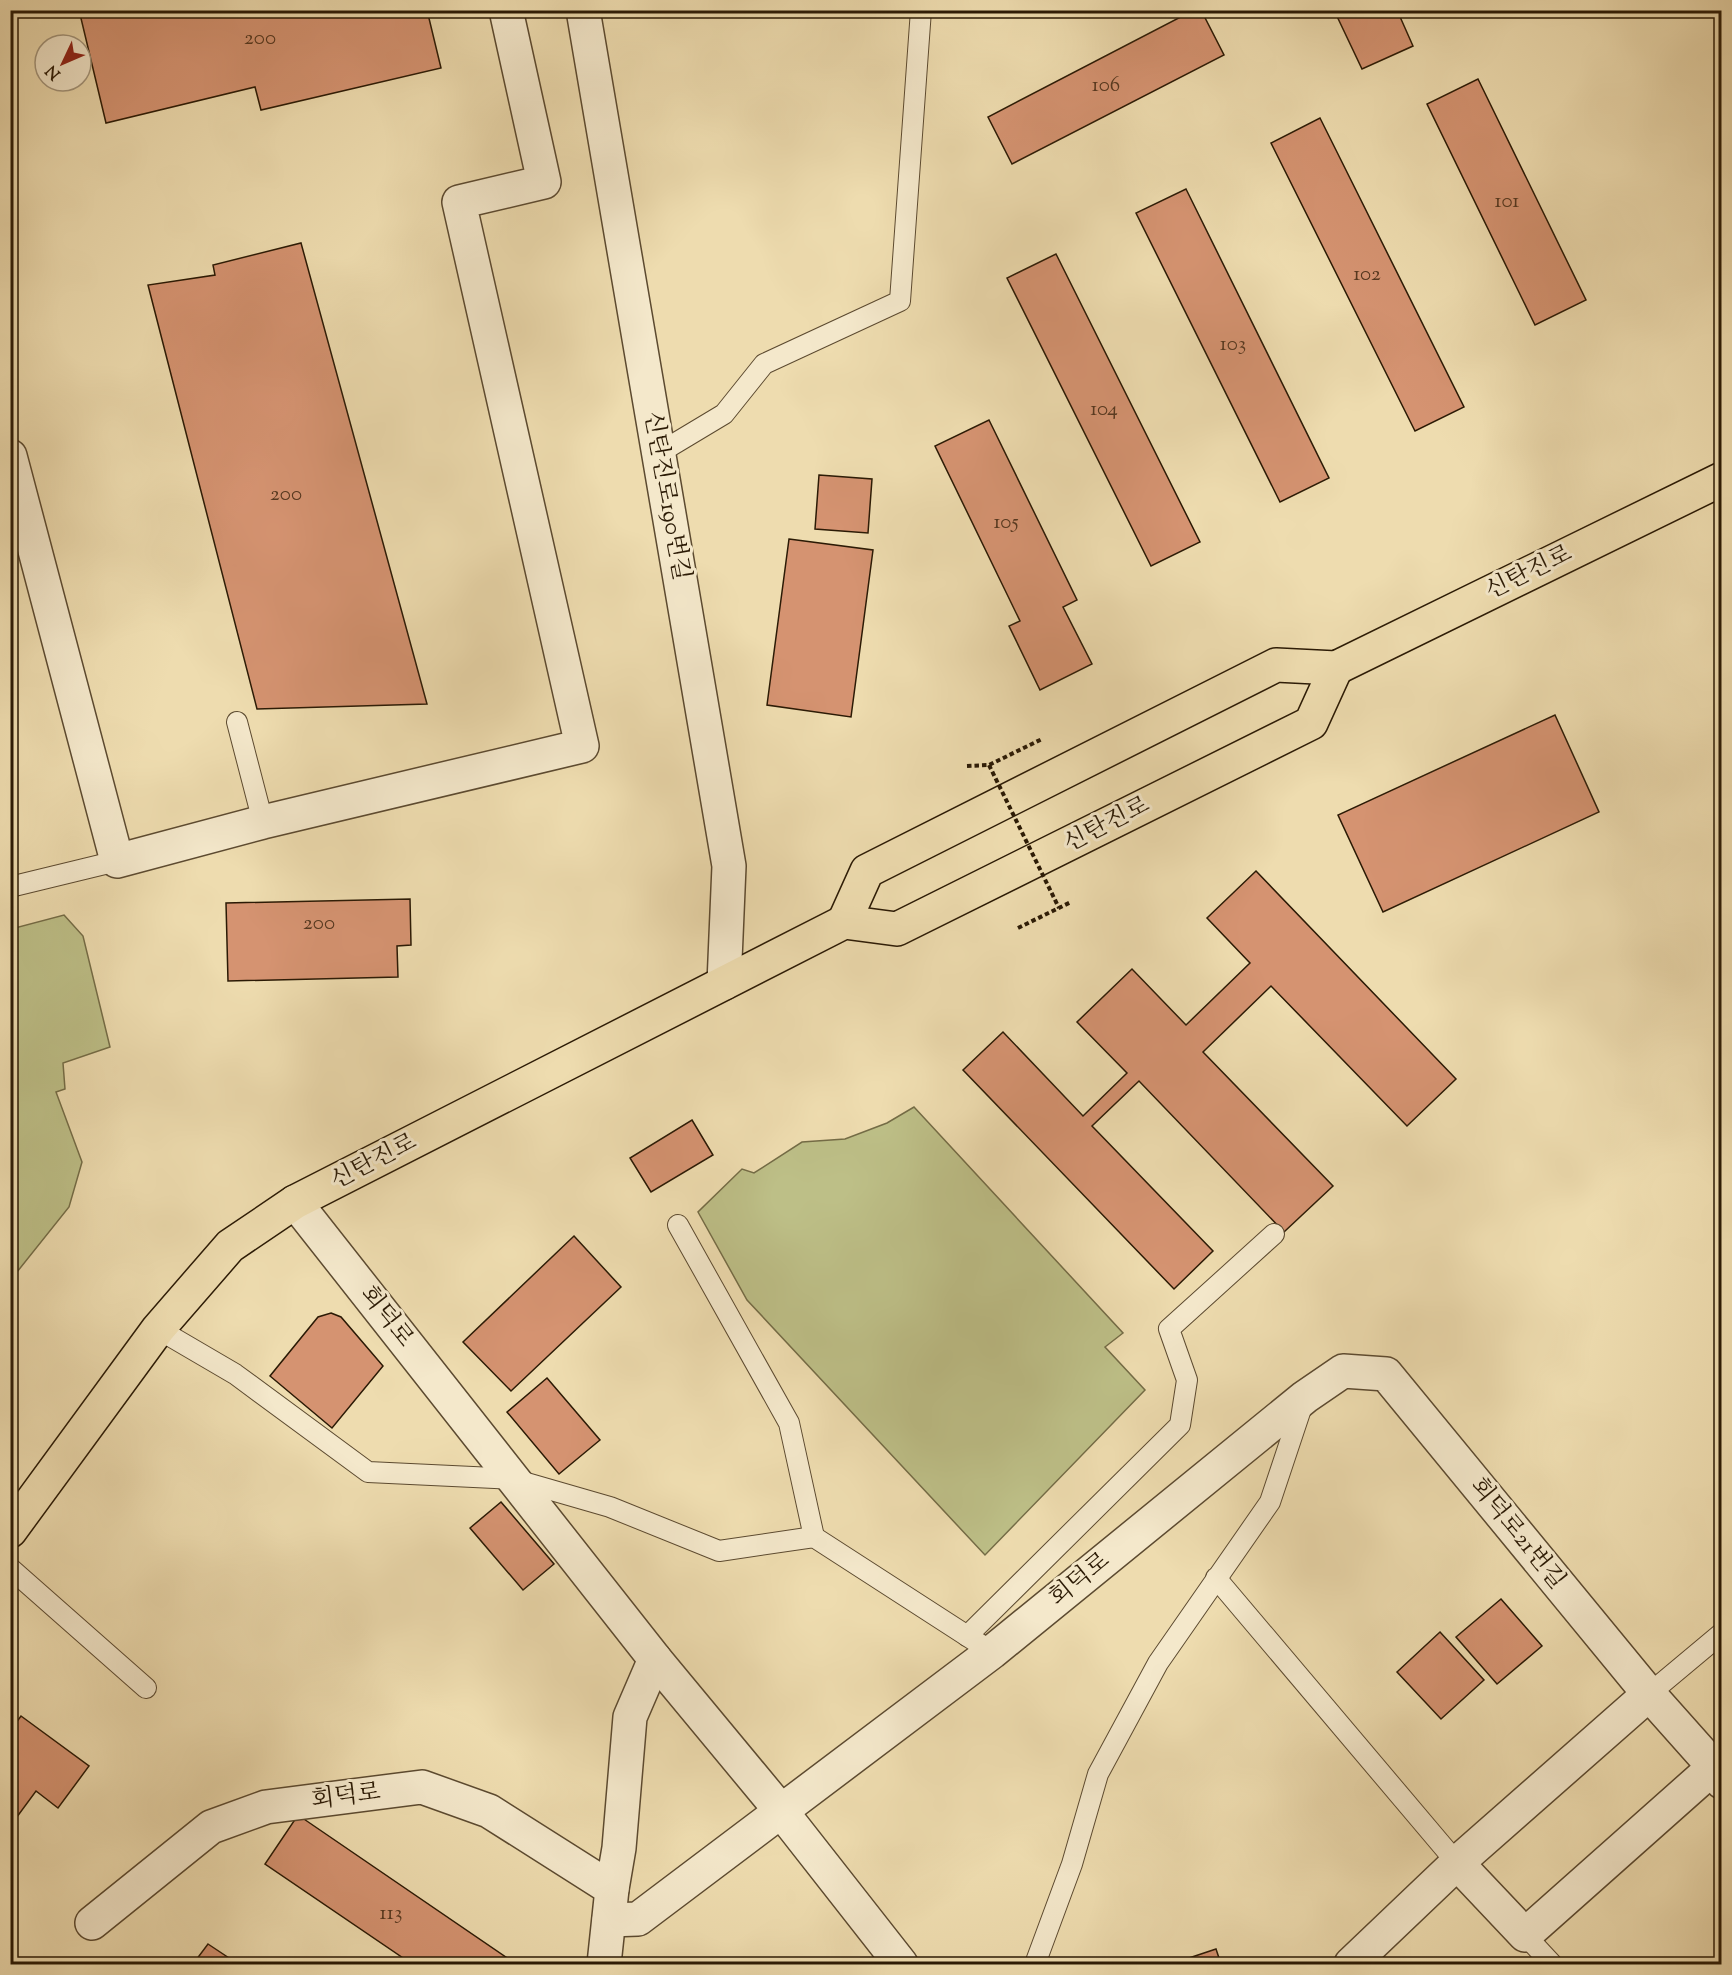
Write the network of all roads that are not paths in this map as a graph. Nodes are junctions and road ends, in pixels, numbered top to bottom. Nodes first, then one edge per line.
1 (506, 10) edge
2 (583, 10) edge
3 (921, 10) edge
4 (659, 453) junction
5 (10, 456) edge
6 (1722, 479) edge
7 (1336, 668) junction
8 (237, 722) dead end
9 (263, 822) junction
10 (117, 861) junction
11 (10, 887) edge
12 (844, 922) junction
13 (724, 983) junction
14 (296, 1202) junction
15 (678, 1225) dead end
16 (1274, 1234) dead end
17 (158, 1329) junction
18 (1386, 1374) joint
19 (1305, 1396) junction
20 (513, 1479) junction
21 (10, 1531) edge
22 (814, 1537) junction
23 (10, 1568) edge
24 (1216, 1578) junction
25 (1722, 1632) edge
26 (980, 1644) junction
27 (655, 1659) junction
28 (146, 1688) dead end
29 (1648, 1694) junction
30 (1718, 1775) edge
31 (781, 1811) junction
32 (1457, 1863) junction
33 (610, 1905) junction
34 (92, 1923) dead end
35 (1525, 1935) junction
36 (604, 1965) edge
37 (901, 1965) edge
38 (1035, 1965) edge
39 (1351, 1965) edge
40 (1552, 1965) edge

1 - 9 street
2 - 4 street, 신탄진로190번길
3 - 4 lane
4 - 13 street, 신탄진로190번길
5 - 10 street
6 - 7 main road, 신탄진로
7 - 12 main road, 신탄진로
7 - 12 main road, 신탄진로
8 - 9 lane
9 - 10 street
10 - 11 lane
12 - 13 main road, 신탄진로
13 - 14 main road, 신탄진로
14 - 17 main road, 신탄진로
14 - 20 street, 회덕로
15 - 22 lane
16 - 26 lane
17 - 20 lane
17 - 21 main road, 신탄진로
18 - 19 street, 회덕로
18 - 29 street, 회덕로21번길
19 - 24 lane
19 - 26 street, 회덕로
20 - 22 lane
20 - 27 street, 회덕로
22 - 26 lane
23 - 28 lane
24 - 32 lane
24 - 38 lane
25 - 29 lane
26 - 31 street, 회덕로
27 - 31 street, 회덕로
27 - 33 street
29 - 30 street, 회덕로21번길
29 - 32 street
30 - 35 street
31 - 33 street, 회덕로
31 - 37 street, 회덕로
32 - 35 street
32 - 39 street
33 - 34 street, 회덕로
33 - 36 street
35 - 40 lane

